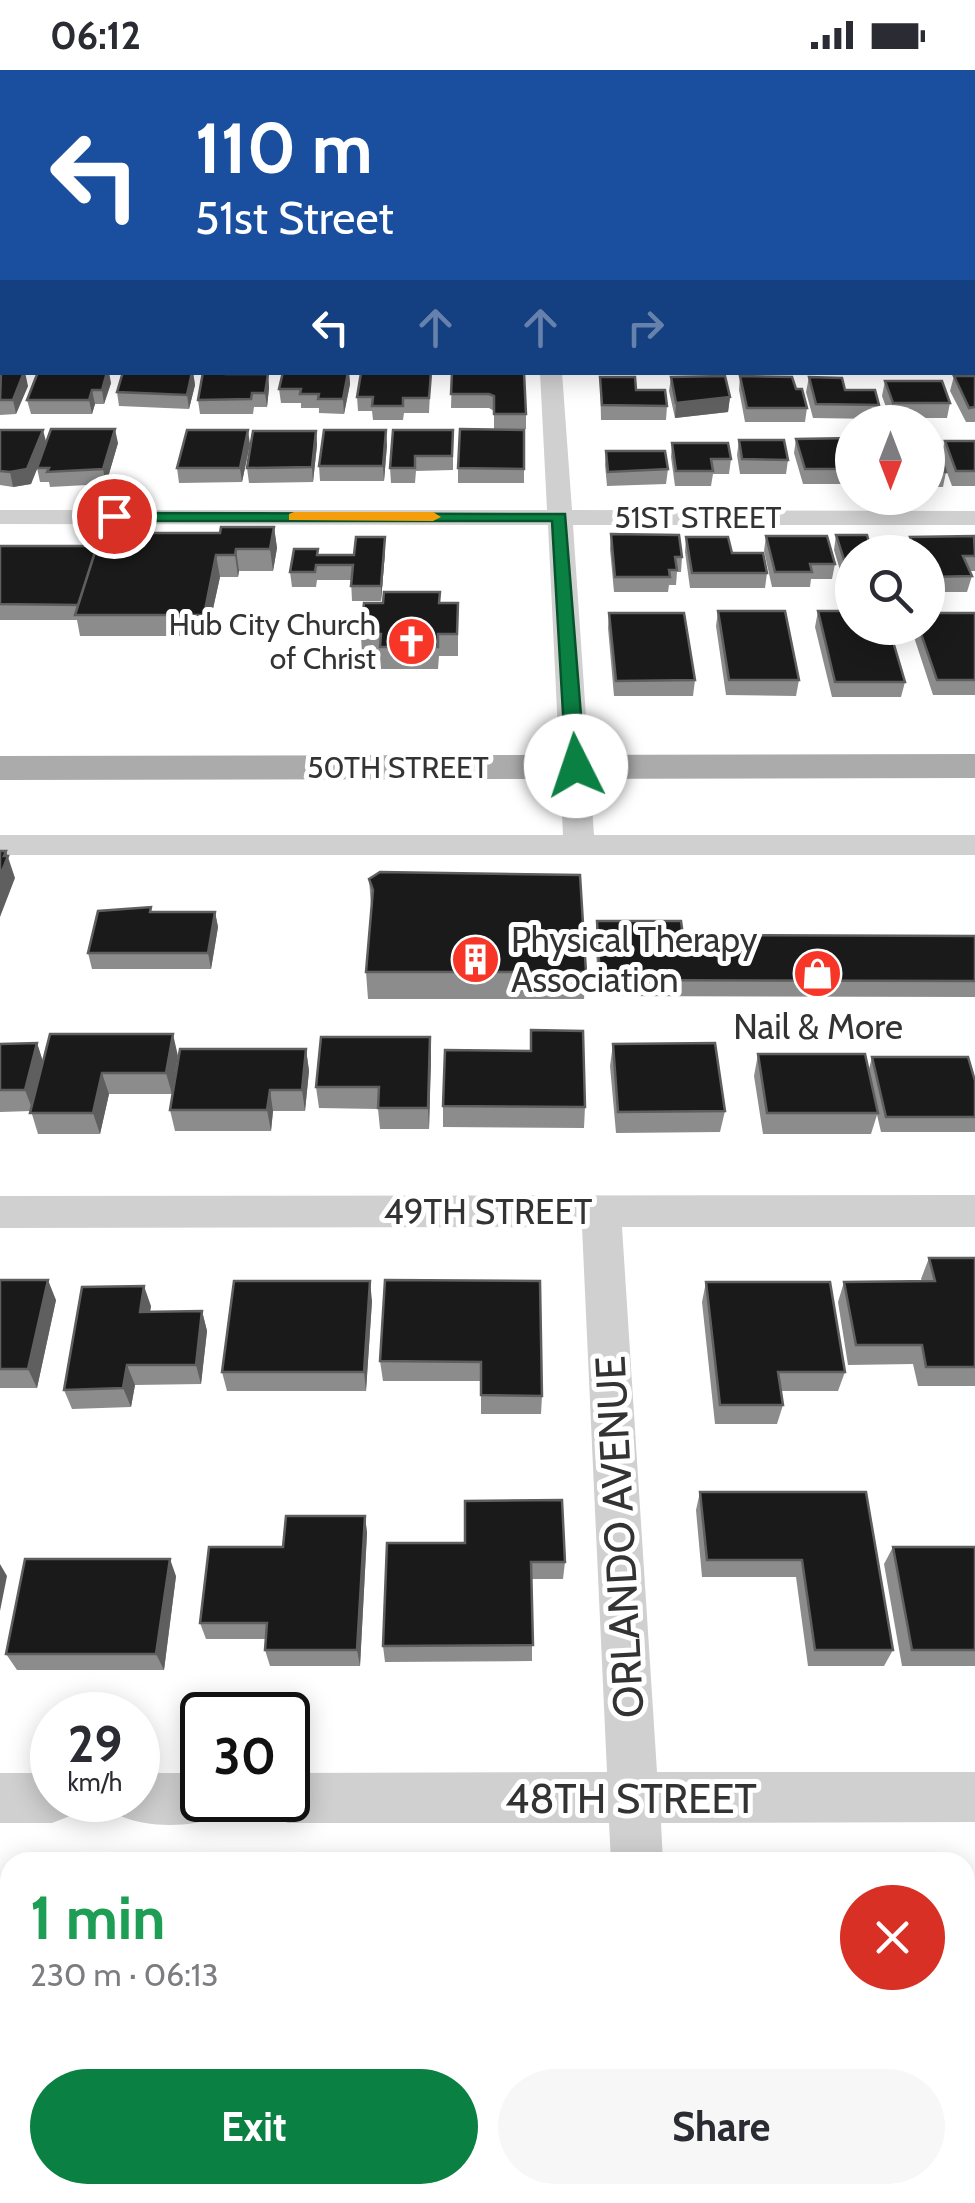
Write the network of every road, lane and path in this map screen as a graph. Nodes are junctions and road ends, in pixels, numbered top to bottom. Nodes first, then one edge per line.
1 (551, 375) edge
2 (0, 516) edge
3 (560, 517) junction
4 (975, 518) edge
5 (576, 766) junction
6 (975, 766) edge
7 (0, 768) edge
8 (975, 844) edge
9 (0, 845) edge
10 (579, 845) junction
11 (602, 1211) junction
12 (975, 1211) edge
13 (0, 1212) edge
14 (0, 1798) edge
15 (30, 1798) edge
16 (310, 1798) edge
17 (634, 1798) junction
18 (975, 1798) edge
19 (637, 1852) edge

1 - 3 street
2 - 3 street, 51ST STREET
3 - 4 street, 51ST STREET
3 - 5 street
5 - 6 main road, 50TH STREET
5 - 7 main road, 50TH STREET
5 - 10 street
8 - 10 street
9 - 10 street
11 - 12 street, 49TH STREET
11 - 13 street, 49TH STREET
11 - 17 street, ORLANDO AVENUE
14 - 15 street
16 - 17 street, 48TH STREET
17 - 18 street, 48TH STREET
17 - 19 street, ORLANDO AVENUE

